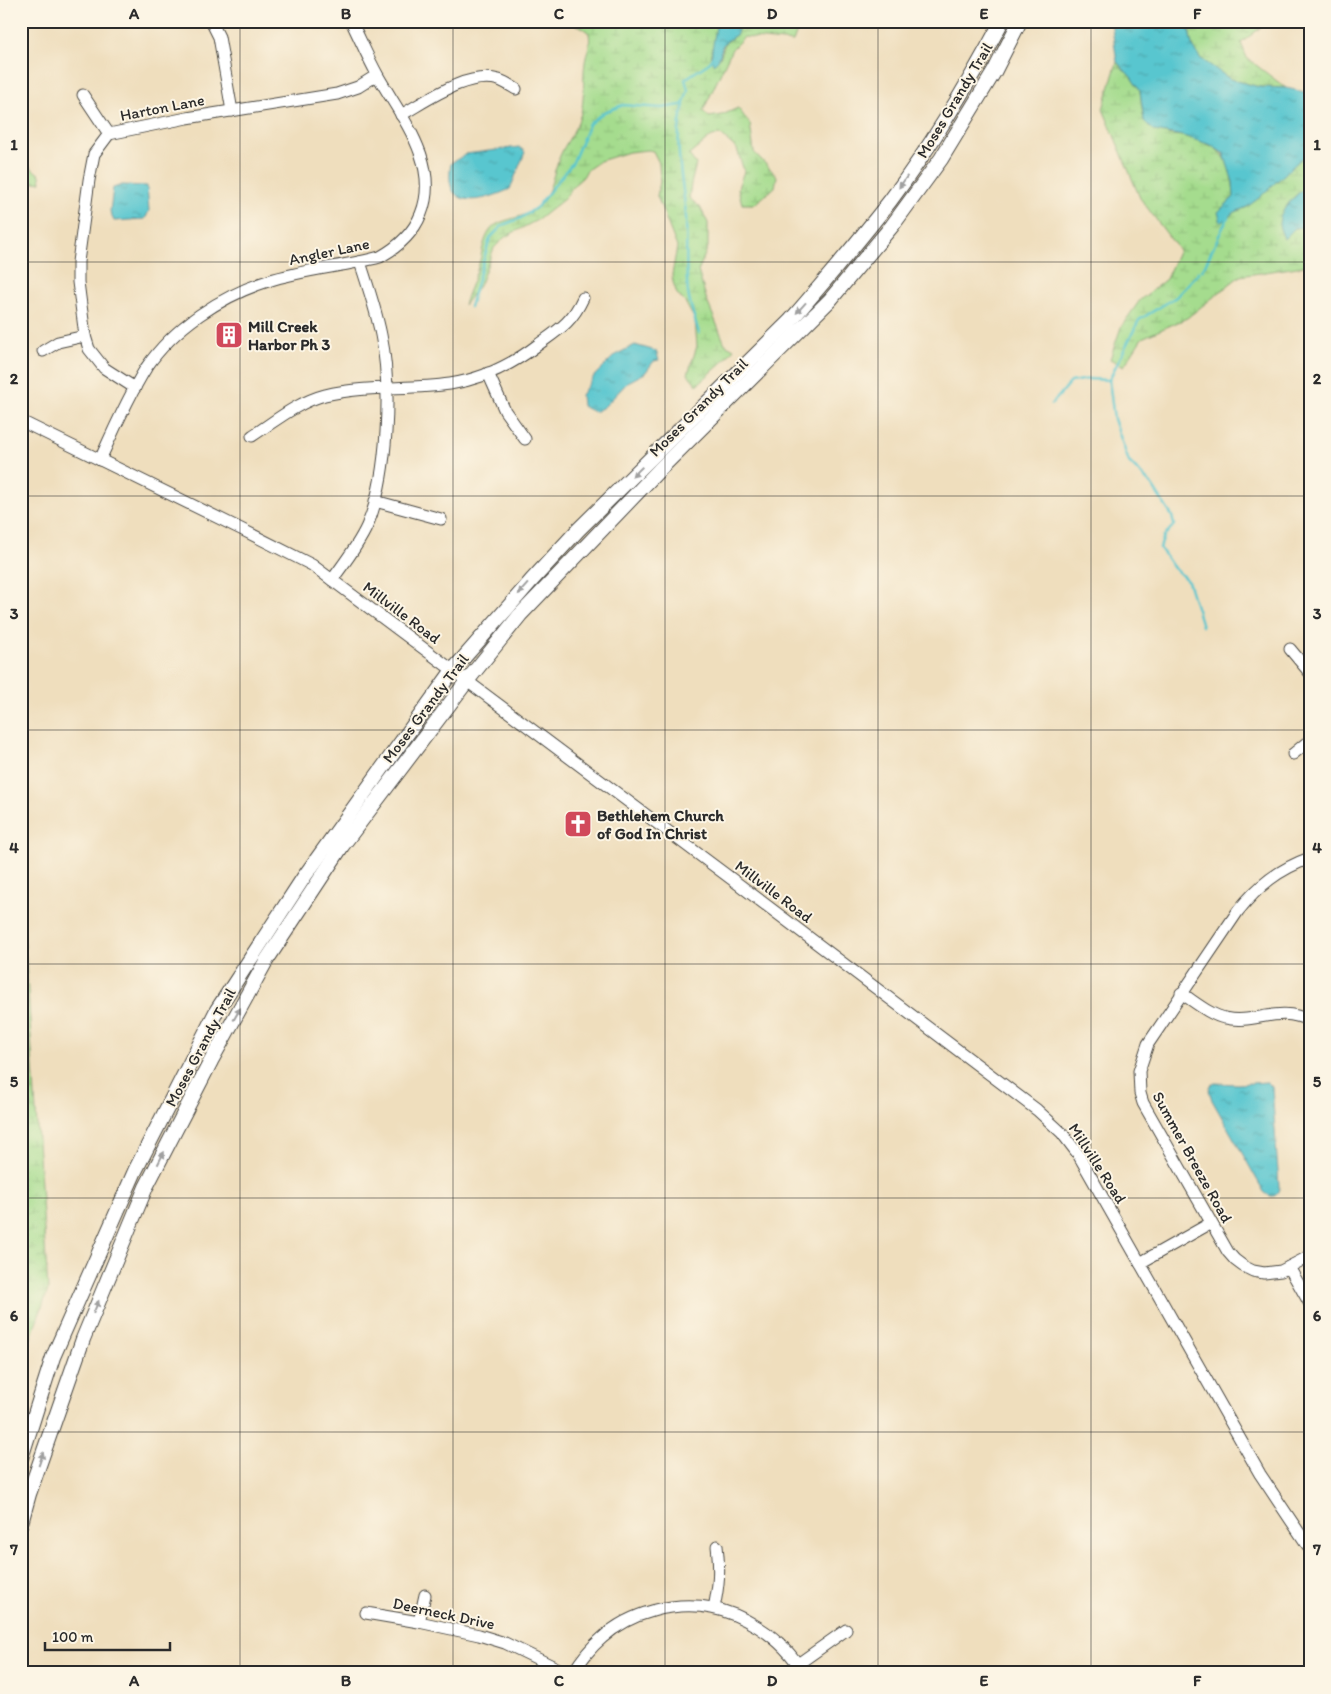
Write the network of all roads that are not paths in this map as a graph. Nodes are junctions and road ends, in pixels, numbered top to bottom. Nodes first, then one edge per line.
1 (211, 21) edge
2 (351, 21) edge
3 (1002, 21) edge
4 (1020, 21) edge
5 (377, 75) junction
6 (516, 89) dead end
7 (83, 94) dead end
8 (232, 111) junction
9 (401, 115) junction
10 (109, 134) junction
11 (360, 262) junction
12 (583, 298) dead end
13 (85, 336) junction
14 (43, 351) dead end
15 (488, 373) junction
16 (135, 388) junction
17 (386, 388) junction
18 (21, 421) edge
19 (252, 436) dead end
20 (525, 439) dead end
21 (100, 460) junction
22 (375, 502) junction
23 (441, 519) dead end
24 (332, 580) junction
25 (1290, 649) dead end
26 (453, 670) junction
27 (1310, 673) edge
28 (467, 681) junction
29 (1310, 740) edge
30 (1293, 754) dead end
31 (1310, 858) edge
32 (1181, 993) junction
33 (1310, 1021) edge
34 (1211, 1223) junction
35 (1310, 1256) edge
36 (1140, 1263) junction
37 (1289, 1268) junction
38 (1310, 1304) edge
39 (21, 1458) edge
40 (21, 1523) edge
41 (717, 1546) dead end
42 (1310, 1549) edge
43 (424, 1595) dead end
44 (714, 1608) junction
45 (366, 1613) dead end
46 (418, 1622) junction
47 (846, 1630) dead end
48 (800, 1668) edge
49 (567, 1673) edge
50 (572, 1673) edge

1 - 8 street
2 - 5 street, Angler Lane
3 -> 26 main road, Moses Grandy Trail
4 - 28 main road, Moses Grandy Trail
5 - 8 street, Harton Lane
5 - 9 street, Angler Lane
6 - 9 street
7 - 10 street
8 - 10 street, Harton Lane
9 - 11 street, Angler Lane
10 - 13 street, Harton Lane
11 - 16 street, Angler Lane
11 - 17 street
12 - 15 street
13 - 14 street
13 - 16 street, Harton Lane
15 - 17 street
15 - 20 street
16 - 21 street, Angler Lane
17 - 19 street
17 - 22 street
18 - 21 street, Millville Road
21 - 24 street, Millville Road
22 - 23 street
22 - 24 street
24 - 26 street, Millville Road
25 - 27 street
26 - 28 street, Millville Road
26 - 39 main road, Moses Grandy Trail
28 - 36 street, Millville Road
40 -> 28 main road, Moses Grandy Trail
29 - 30 street
31 - 32 street, Summer Breeze Road
32 - 33 street
32 - 34 street, Summer Breeze Road
34 - 36 street
34 - 37 street, Summer Breeze Road
35 - 37 street, Summer Breeze Road
36 - 42 street, Millville Road
37 - 38 street
41 - 44 street
43 - 46 street
44 - 48 street
44 - 50 street
45 - 46 street, Deerneck Drive
46 - 49 street, Deerneck Drive
47 - 48 street

